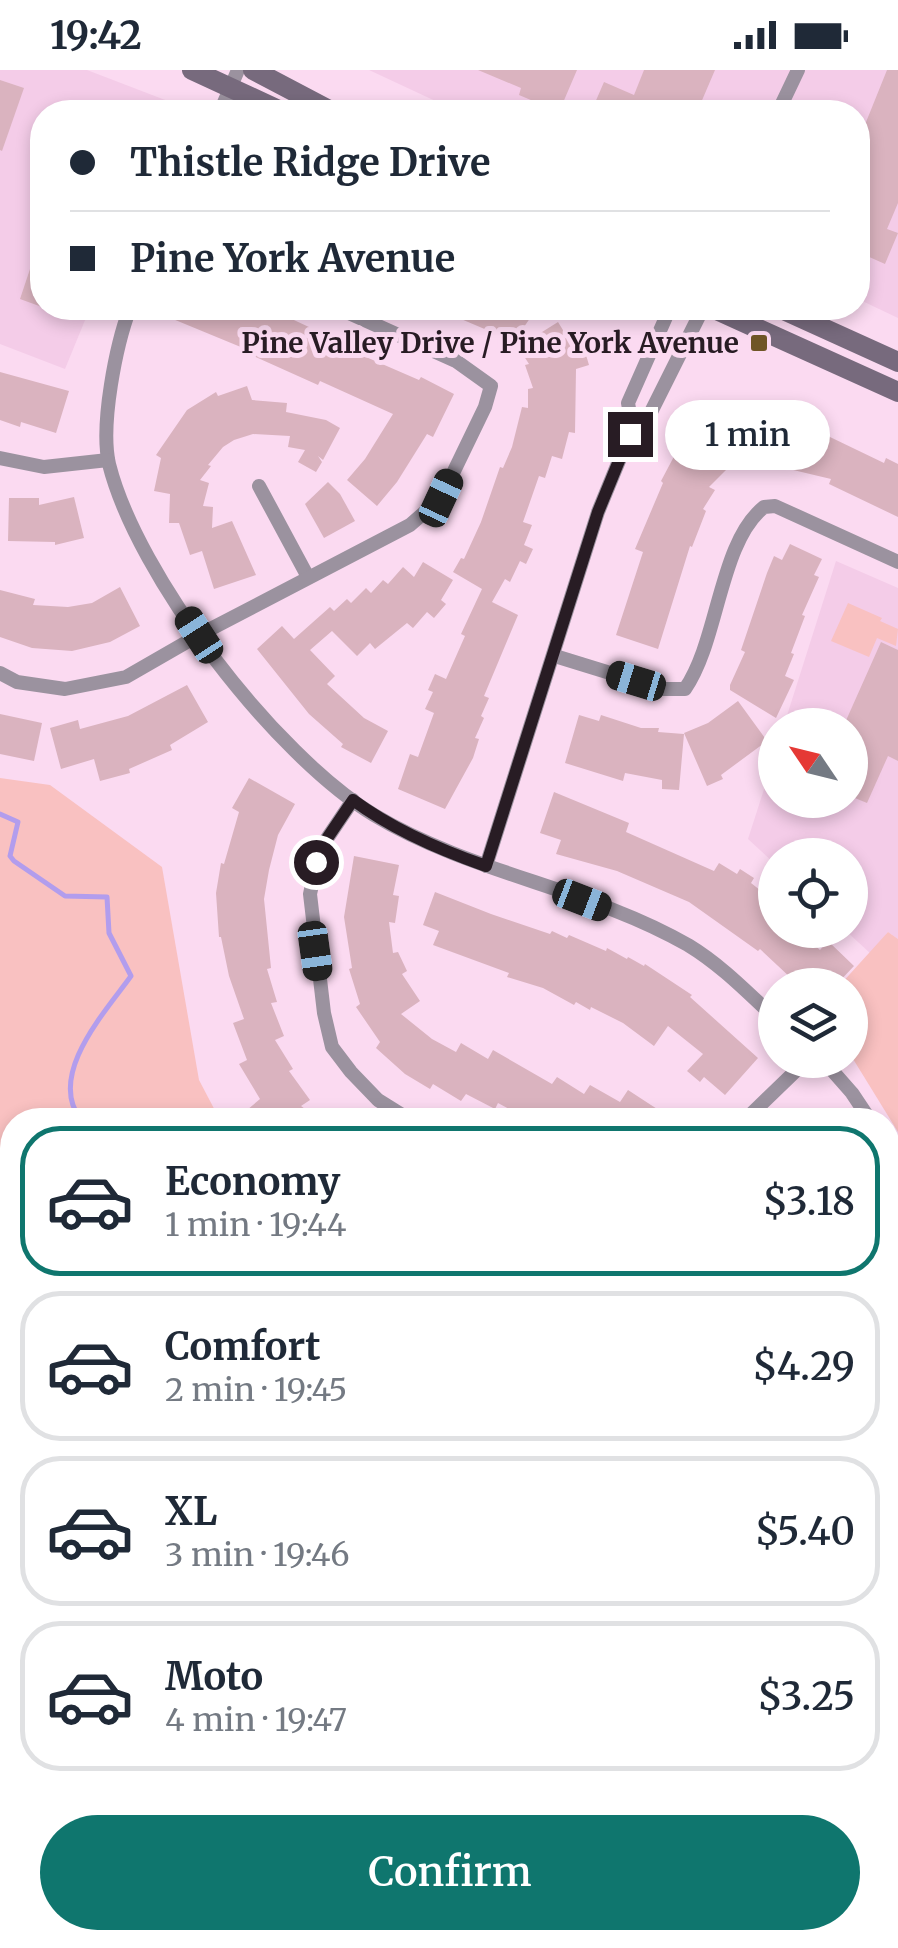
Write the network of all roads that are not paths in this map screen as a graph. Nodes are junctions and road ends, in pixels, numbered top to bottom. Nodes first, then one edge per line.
1 (192, 70) edge
2 (254, 70) edge
3 (798, 70) edge
4 (234, 79) edge
5 (265, 100) edge
6 (310, 100) edge
7 (784, 100) edge
8 (127, 320) edge
9 (365, 320) edge
10 (665, 320) edge
11 (697, 320) edge
12 (739, 320) edge
13 (805, 320) edge
14 (898, 362) edge
15 (898, 392) edge
16 (632, 425) junction
17 (0, 458) edge
18 (108, 460) junction
19 (259, 486) dead end
20 (898, 562) edge
21 (308, 577) junction
22 (199, 635) junction
23 (555, 656) junction
24 (0, 674) edge
25 (353, 800) junction
26 (486, 866) junction
27 (758, 1002) edge
28 (788, 1078) edge
29 (839, 1078) edge
30 (391, 1108) edge
31 (757, 1108) edge
32 (862, 1108) edge

1 - 4 main road
2 - 6 main road
3 - 7 street
4 - 5 main road
8 - 18 street
9 - 21 street
10 - 16 street
11 - 16 street
12 - 15 main road
13 - 14 main road
16 - 23 street
17 - 18 street
18 - 22 street
19 - 21 street
20 - 23 street
21 - 22 street
22 - 24 street
22 - 25 street
23 - 26 street
25 - 26 street
25 - 30 street
26 - 27 street
28 - 31 street
29 - 32 street

